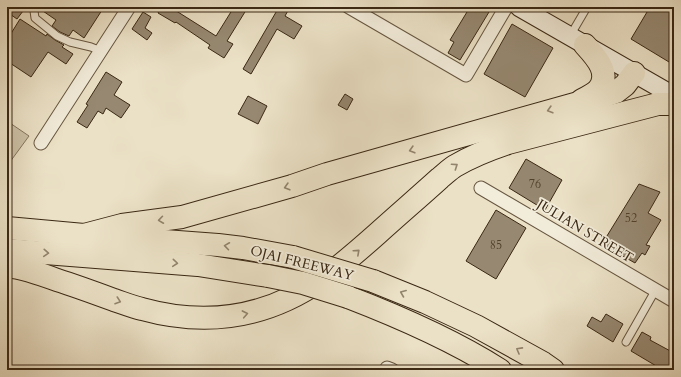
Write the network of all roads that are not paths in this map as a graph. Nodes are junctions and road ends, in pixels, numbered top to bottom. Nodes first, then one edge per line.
1 (36, 7) edge
2 (130, 7) edge
3 (349, 7) edge
4 (506, 7) edge
5 (519, 7) edge
6 (586, 7) edge
7 (577, 41) junction
8 (101, 51) junction
9 (640, 77) junction
10 (674, 96) edge
11 (578, 102) junction
12 (674, 104) edge
13 (602, 120) junction
14 (41, 143) dead end
15 (481, 188) dead end
16 (7, 228) edge
17 (84, 235) junction
18 (7, 250) edge
19 (7, 266) edge
20 (655, 291) junction
21 (674, 302) edge
22 (626, 342) dead end
23 (500, 370) edge
24 (553, 370) edge

1 - 8 lane
2 - 8 street
3 - 4 street
5 - 7 street
6 - 7 lane
7 - 9 street
7 - 11 highway
8 - 14 street
9 - 10 street
9 - 11 highway
9 - 13 highway
11 -> 17 highway
12 - 13 highway
19 -> 13 highway
15 - 20 street, JULIAN STREET
16 - 17 highway, OJAI FREEWAY
24 -> 17 highway, OJAI FREEWAY, bridge
18 -> 23 highway, OJAI FREEWAY, bridge
20 - 21 street, JULIAN STREET
20 - 22 lane

